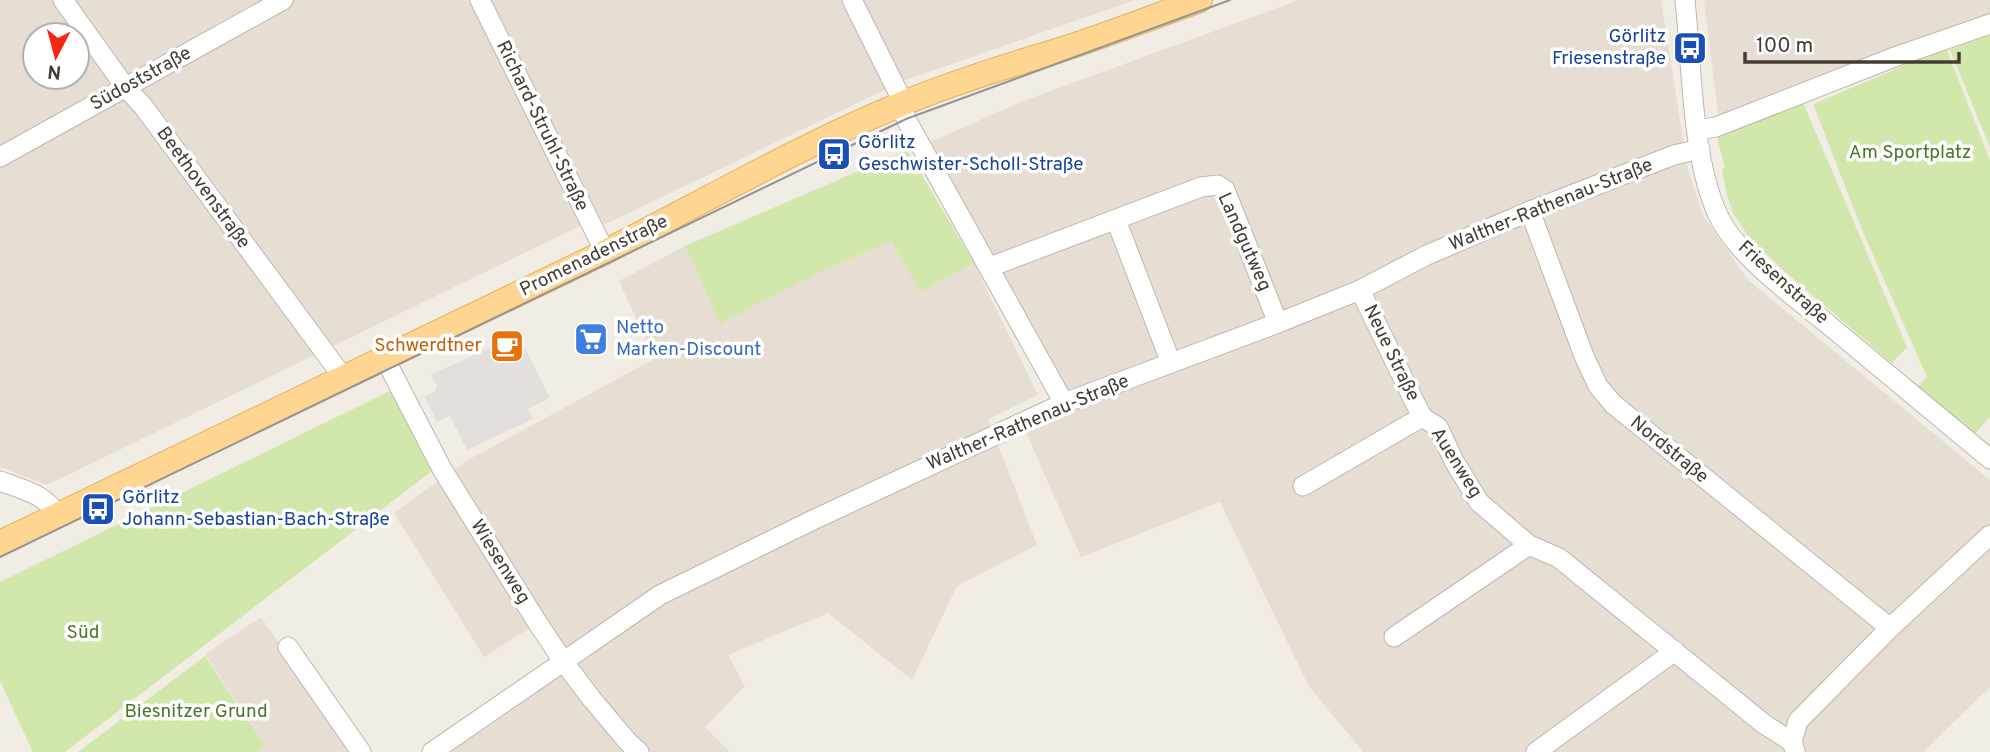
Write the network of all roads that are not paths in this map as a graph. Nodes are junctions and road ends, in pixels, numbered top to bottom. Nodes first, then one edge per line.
1 (62, 0) edge
2 (282, 0) edge
3 (480, 0) edge
4 (852, 0) edge
5 (1200, 0) edge
6 (1685, 0) edge
7 (1990, 24) edge
8 (126, 88) junction
9 (903, 103) junction
10 (1699, 139) junction
11 (0, 157) edge
12 (1530, 211) junction
13 (1116, 220) junction
14 (605, 252) junction
15 (990, 267) junction
16 (1360, 290) junction
17 (1278, 323) junction
18 (384, 357) junction
19 (1171, 363) junction
20 (343, 377) junction
21 (1064, 403) junction
22 (1422, 417) junction
23 (1990, 459) edge
24 (0, 481) edge
25 (1303, 486) dead end
26 (57, 514) junction
27 (1990, 535) edge
28 (0, 543) edge
29 (1530, 545) junction
30 (1890, 628) junction
31 (1394, 637) dead end
32 (288, 647) dead end
33 (1675, 651) junction
34 (563, 661) junction
35 (1794, 747) edge
36 (361, 752) edge
37 (432, 752) edge
38 (639, 752) edge
39 (1536, 752) edge

1 - 8 street, Beethovenstraße
2 - 8 street, Südoststraße
3 - 14 street, Richard-Struhl-Straße
4 - 9 street
5 - 9 main road, Promenadenstraße
6 - 10 street, Friesenstraße
7 - 10 street, Walther-Rathenau-Straße
8 - 11 street, Südoststraße
8 - 20 street, Beethovenstraße
9 - 14 main road, Promenadenstraße
9 - 15 street
10 - 12 street, Walther-Rathenau-Straße
10 - 23 street, Friesenstraße
12 - 16 street, Walther-Rathenau-Straße
12 - 30 street, Nordstraße
13 - 15 street, Landgutweg
13 - 17 street, Landgutweg
13 - 19 street
14 - 18 main road, Promenadenstraße
15 - 21 street
16 - 17 street, Walther-Rathenau-Straße
16 - 22 street, Neue Straße
17 - 19 street, Walther-Rathenau-Straße
18 - 20 main road, Promenadenstraße
18 - 34 street, Wiesenweg
19 - 21 street, Walther-Rathenau-Straße
20 - 26 main road, Promenadenstraße
21 - 34 street, Walther-Rathenau-Straße
22 - 25 street, Auenweg
22 - 29 street, Auenweg
24 - 26 street
26 - 28 main road, Promenadenstraße
27 - 30 street, Auenweg
29 - 31 street
29 - 33 street, Auenweg
30 - 35 street, Auenweg
32 - 36 street
33 - 35 street, Auenweg
33 - 39 street
34 - 37 street, Walther-Rathenau-Straße
34 - 38 street, Wiesenweg

